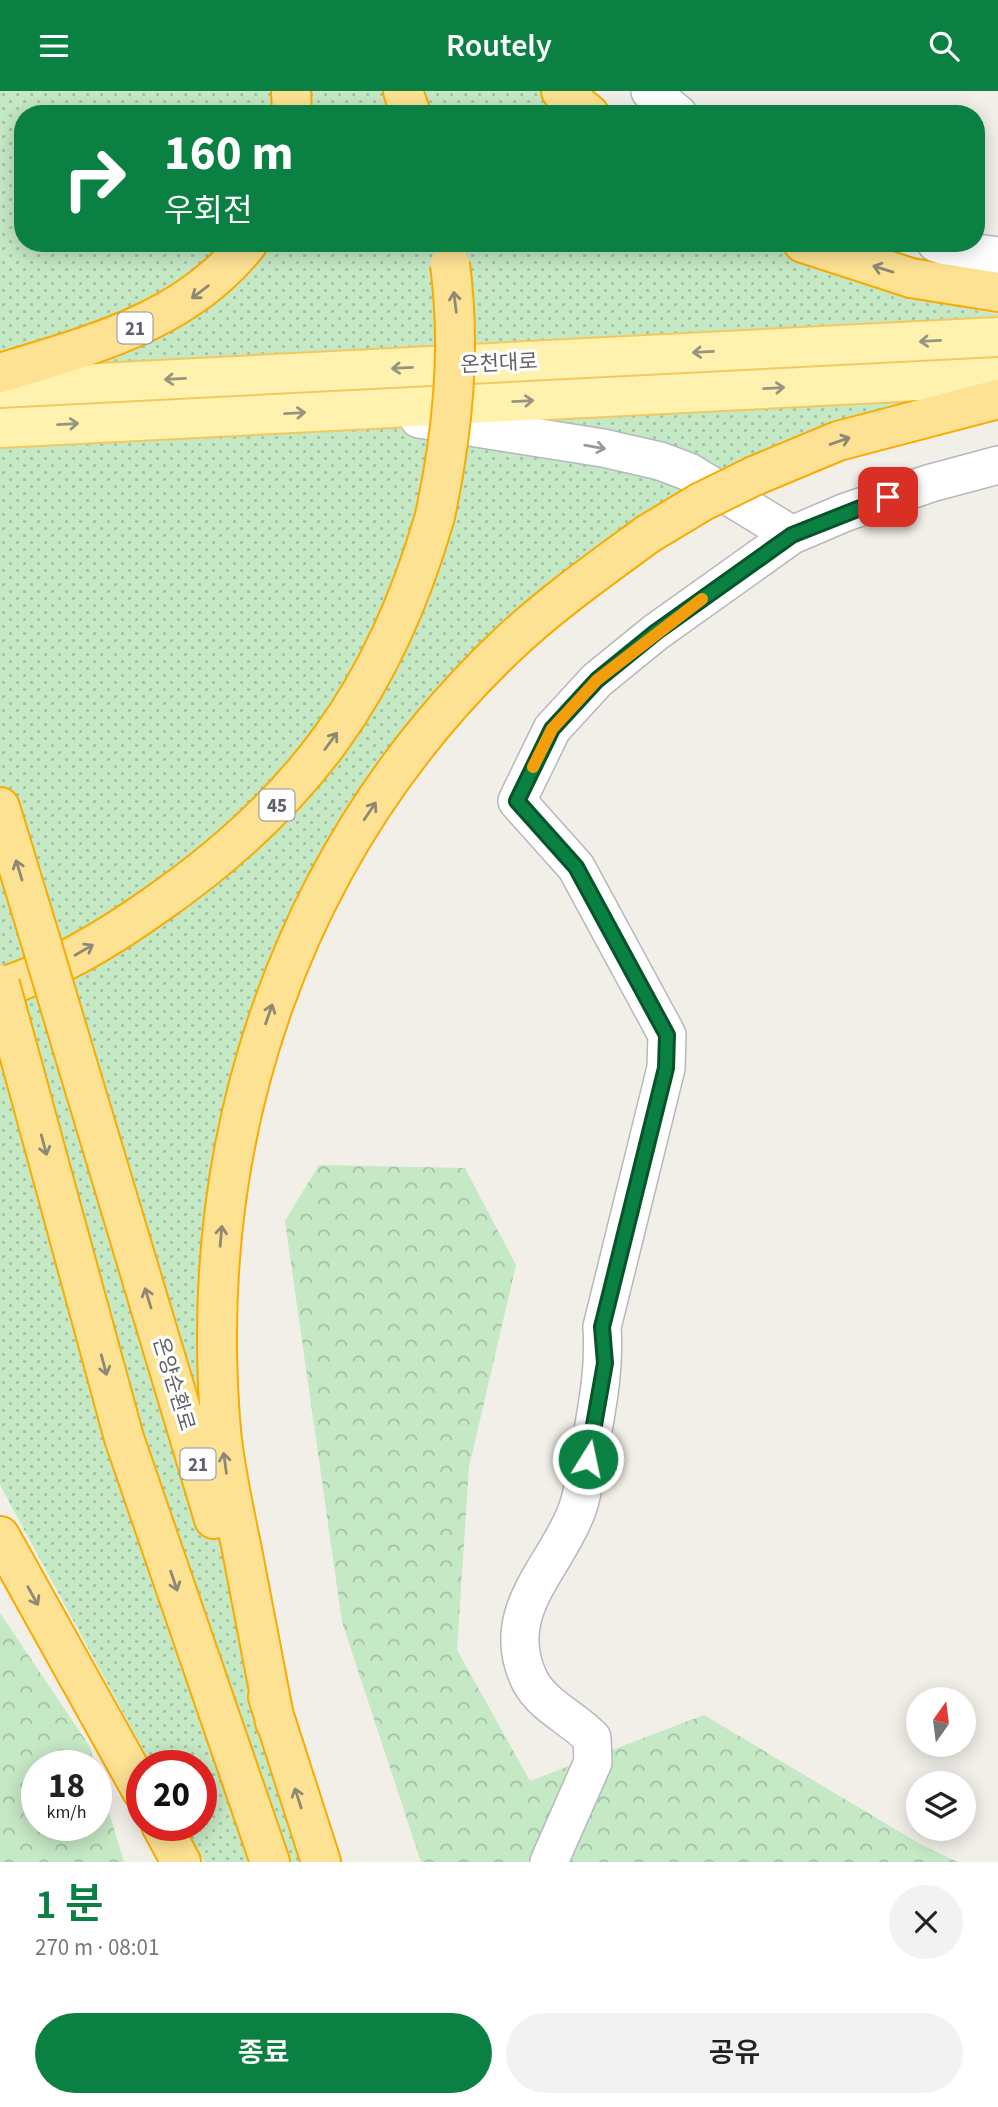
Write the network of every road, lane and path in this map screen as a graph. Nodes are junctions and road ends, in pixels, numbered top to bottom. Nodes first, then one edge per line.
1 (561, 91) edge
2 (650, 91) edge
3 (578, 105) edge
4 (667, 105) edge
5 (240, 252) edge
6 (831, 252) edge
7 (968, 252) edge
8 (448, 254) edge
9 (998, 256) edge
10 (998, 292) edge
11 (998, 337) edge
12 (0, 373) edge
13 (998, 377) edge
14 (0, 388) edge
15 (998, 399) edge
16 (359, 409) junction
17 (0, 428) edge
18 (998, 465) edge
19 (792, 535) junction
20 (0, 807) edge
21 (0, 986) edge
22 (0, 1536) edge
23 (275, 1722) junction
24 (126, 1762) edge
25 (169, 1841) edge
26 (181, 1862) edge
27 (270, 1862) edge
28 (321, 1862) edge
29 (549, 1862) edge

1 - 3 highway
2 - 4 street
5 -> 12 highway, 21
10 -> 6 highway
7 - 9 street
21 -> 8 highway, 45, bridge
11 -> 14 main road, 온천대로
16 -> 13 main road, 온천대로
23 -> 15 highway, bridge
17 -> 16 main road, 온천대로
16 -> 19 street
18 - 19 street
19 - 29 street
23 -> 20 highway, 온양순환로 / 21, bridge
21 -> 27 highway, bridge
22 -> 24 highway
28 -> 23 highway, 온양순환로 / 21
25 - 26 highway

